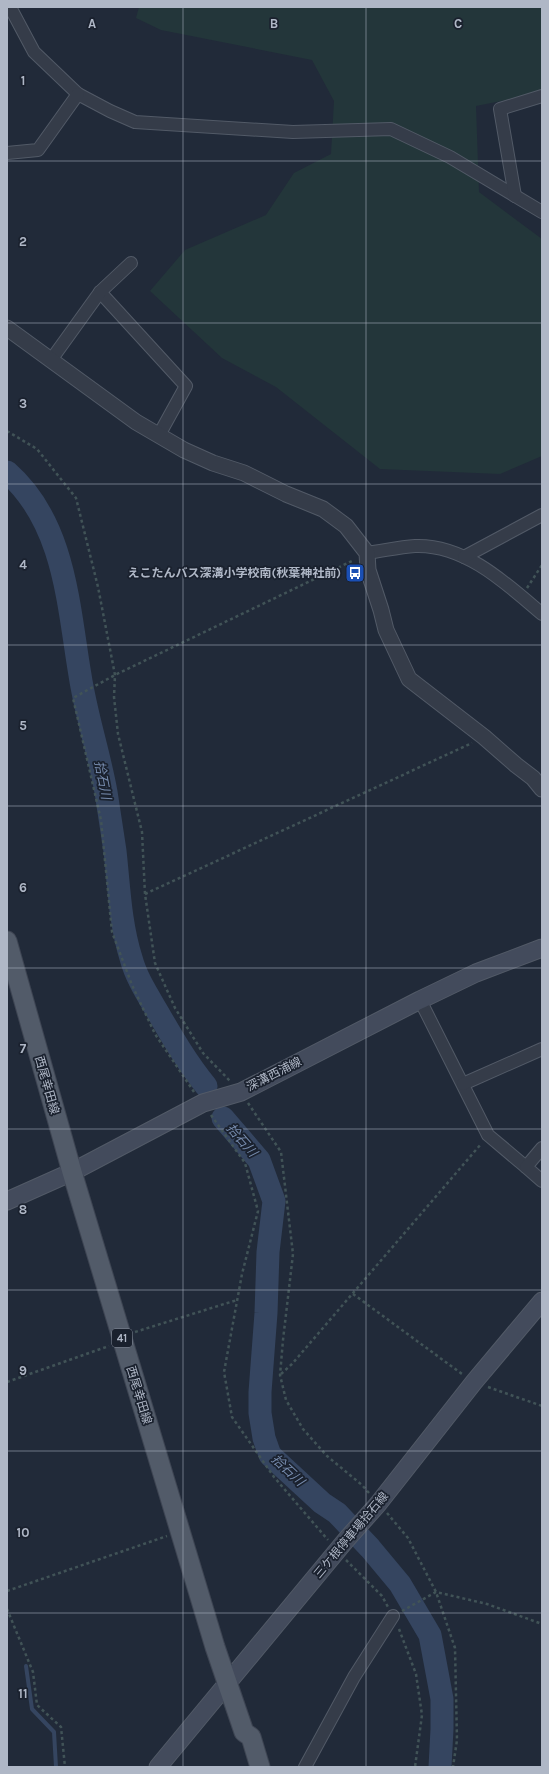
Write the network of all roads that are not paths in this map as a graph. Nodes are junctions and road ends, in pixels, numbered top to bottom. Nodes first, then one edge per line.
1 (9, 7) edge
2 (78, 94) junction
3 (542, 96) edge
4 (7, 153) edge
5 (515, 196) junction
6 (542, 212) edge
7 (131, 263) dead end
8 (100, 292) junction
9 (7, 328) edge
10 (51, 360) junction
11 (159, 435) junction
12 (542, 514) edge
13 (367, 553) junction
14 (464, 557) junction
15 (542, 614) edge
16 (542, 789) edge
17 (7, 941) edge
18 (542, 948) edge
19 (420, 1000) junction
20 (542, 1049) edge
21 (463, 1084) junction
22 (542, 1148) edge
23 (526, 1167) junction
24 (72, 1172) junction
25 (542, 1181) edge
26 (7, 1201) edge
27 (542, 1301) edge
28 (393, 1616) road end
29 (227, 1685) junction
30 (258, 1766) edge
31 (158, 1767) edge
32 (305, 1767) edge

1 - 2 street
2 - 4 street
2 - 5 street
3 - 5 street
5 - 6 street
7 - 8 street
8 - 10 street
8 - 11 street
9 - 10 street
10 - 11 street
11 - 13 street
12 - 14 street
13 - 14 street
13 - 16 street
14 - 15 street
17 - 24 main road, 西尾幸田線 / 41
18 - 19 main road, 深溝西浦線
19 - 21 street
19 - 24 main road, 深溝西浦線
20 - 21 street
21 - 23 street
22 - 23 street
23 - 25 street
24 - 26 main road, 深溝西浦線
24 - 29 main road, 西尾幸田線 / 41
27 - 29 main road, 三ケ根停車場拾石線
28 - 32 street
29 - 30 main road, 西尾幸田線 / 41
29 - 31 main road, 三ケ根停車場拾石線

